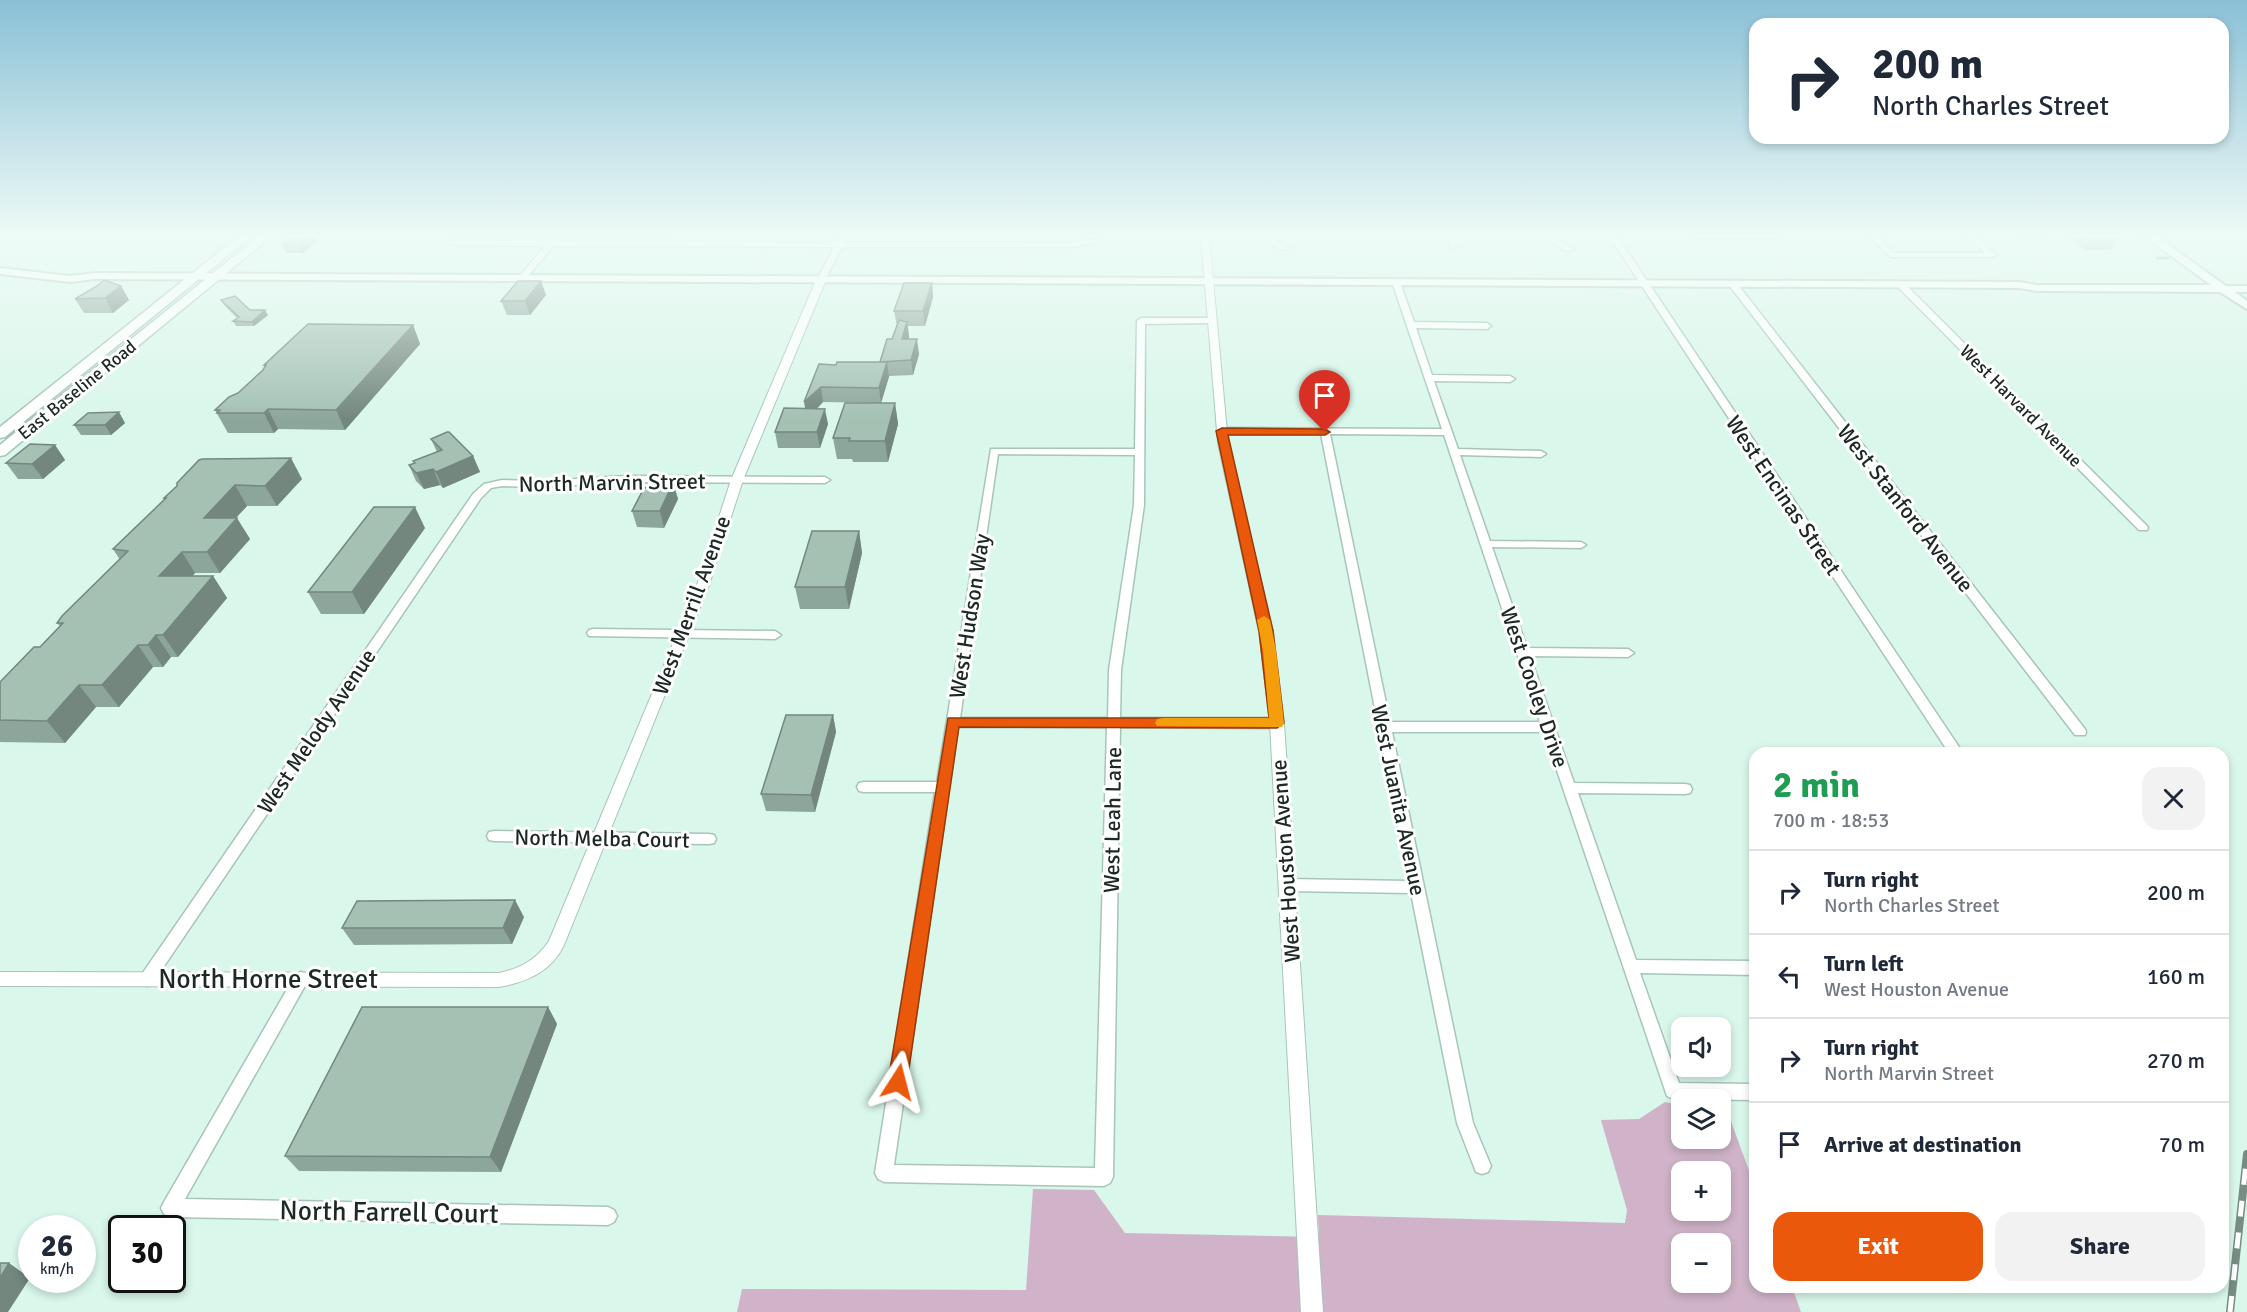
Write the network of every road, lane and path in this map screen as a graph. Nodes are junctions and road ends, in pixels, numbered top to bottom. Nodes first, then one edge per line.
1 (179, 297) edge
2 (181, 297) edge
3 (814, 297) edge
4 (1209, 297) edge
5 (1401, 297) edge
6 (1653, 297) edge
7 (1743, 297) edge
8 (1913, 297) edge
9 (1211, 321) junction
10 (1411, 325) junction
11 (1487, 326) dead end
12 (1429, 378) junction
13 (1510, 379) dead end
14 (1222, 431) junction
15 (1325, 432) junction
16 (1448, 432) junction
17 (0, 434) edge
18 (0, 452) edge
19 (1141, 452) junction
20 (1454, 452) junction
21 (1540, 454) dead end
22 (737, 480) junction
23 (825, 480) dead end
24 (488, 486) joint
25 (2143, 528) dead end
26 (1486, 544) junction
27 (1581, 545) dead end
28 (593, 633) dead end
29 (683, 634) junction
30 (776, 635) dead end
31 (1523, 652) junction
32 (1628, 653) dead end
33 (953, 722) junction
34 (1114, 722) junction
35 (1277, 723) junction
36 (1384, 727) junction
37 (1549, 727) junction
38 (2080, 732) dead end
39 (1952, 747) edge
40 (864, 787) dead end
41 (943, 787) junction
42 (1570, 788) junction
43 (1685, 789) dead end
44 (494, 836) dead end
45 (600, 837) junction
46 (709, 839) dead end
47 (1287, 885) junction
48 (1416, 887) junction
49 (1631, 966) junction
50 (1749, 968) edge
51 (534, 969) joint
52 (0, 979) edge
53 (147, 979) junction
54 (302, 979) junction
55 (1749, 1092) edge
56 (1482, 1166) dead end
57 (884, 1173) joint
58 (608, 1216) dead end
59 (1312, 1312) edge

1 - 17 main road, East Baseline Road
2 - 18 main road, East Baseline Road
3 - 22 street, West Merrill Avenue
4 - 9 street, West Houston Avenue
5 - 10 street, West Cooley Drive
6 - 39 street, West Encinas Street
7 - 38 street, West Stanford Avenue
8 - 25 street, West Harvard Avenue
9 - 14 street, West Houston Avenue
9 - 19 street, West Leah Lane
10 - 11 street
10 - 12 street, West Cooley Drive
12 - 13 street
12 - 16 street, West Cooley Drive
14 - 15 street
14 - 35 street, West Houston Avenue
15 - 16 street
15 - 36 street, West Juanita Avenue
16 - 20 street, West Cooley Drive
19 - 33 street, West Hudson Way
19 - 34 street, West Leah Lane
20 - 21 street
20 - 26 street, West Cooley Drive
22 - 23 street, North Marvin Street
22 - 24 street, North Marvin Street
22 - 29 street, West Merrill Avenue
24 - 53 street, West Melody Avenue
26 - 27 street
26 - 31 street, West Cooley Drive
28 - 29 street
29 - 30 street
29 - 45 street, West Merrill Avenue
31 - 32 street
31 - 37 street, West Cooley Drive
33 - 34 street
33 - 41 street, West Hudson Way
34 - 35 street
34 - 57 street, West Leah Lane
35 - 47 street, West Houston Avenue
36 - 37 street
36 - 48 street, West Juanita Avenue
37 - 42 street, West Cooley Drive
40 - 41 street
41 - 57 street, West Hudson Way
42 - 43 street
42 - 49 street, West Cooley Drive
44 - 45 street, North Melba Court
45 - 46 street, North Melba Court
45 - 51 street, West Merrill Avenue
47 - 48 street
47 - 59 street, West Houston Avenue
48 - 56 street, West Juanita Avenue
49 - 50 street
49 - 55 street, West Cooley Drive
51 - 54 street, North Horne Street
52 - 53 street, North Horne Street
53 - 54 street, North Horne Street
54 - 58 street, North Farrell Court

